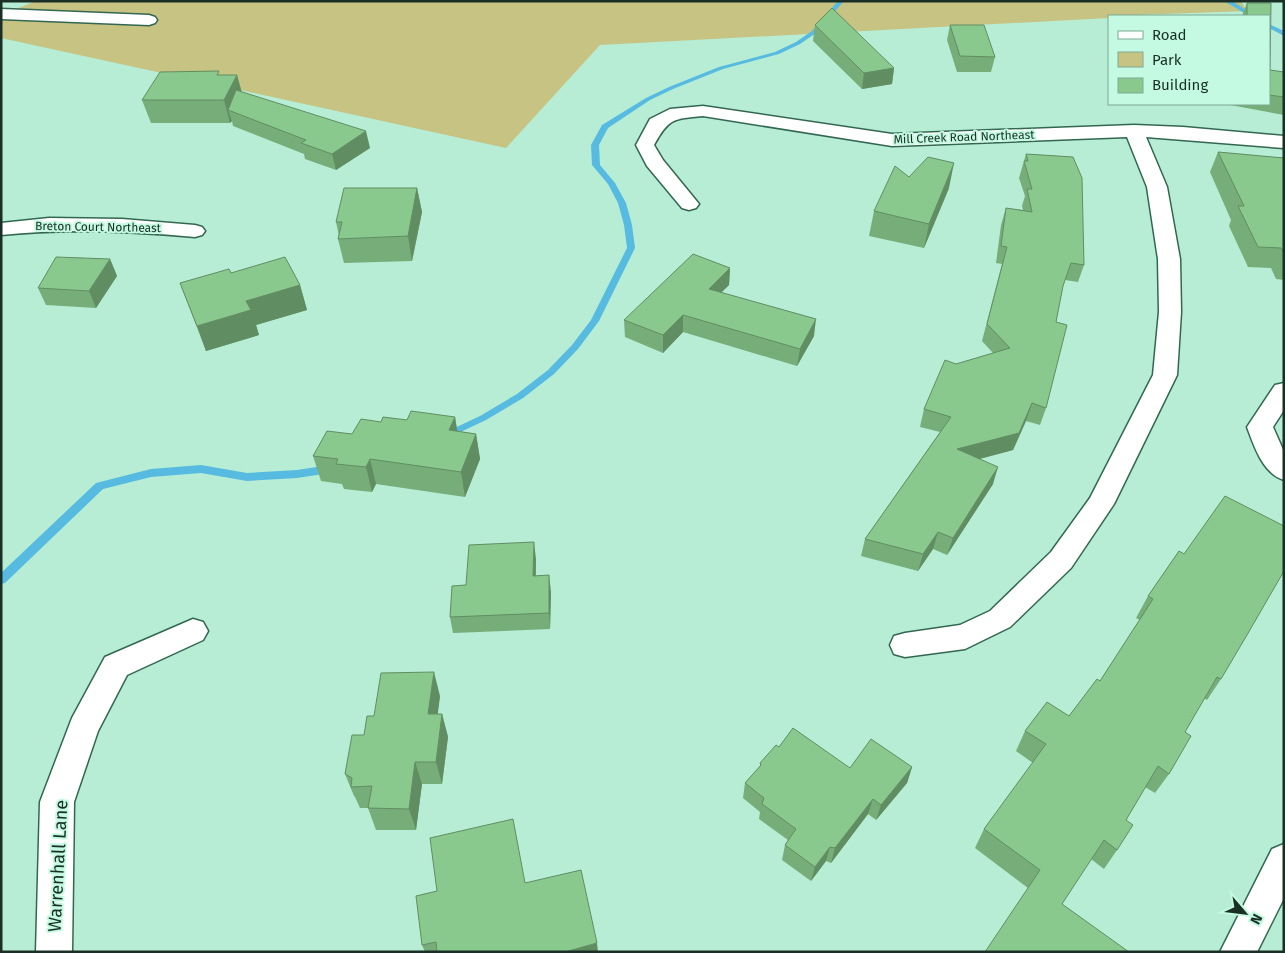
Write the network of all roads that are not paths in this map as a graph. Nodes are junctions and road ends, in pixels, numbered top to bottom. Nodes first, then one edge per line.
1 (1, 14) edge
2 (149, 20) dead end
3 (1134, 131) junction
4 (1284, 142) edge
5 (689, 204) dead end
6 (1, 229) edge
7 (195, 231) dead end
8 (1284, 391) edge
9 (1284, 471) edge
10 (193, 631) dead end
11 (905, 645) dead end
12 (1284, 861) edge
13 (54, 952) edge
14 (1238, 952) edge

1 - 2 street
3 - 4 street, Mill Creek Road Northeast
3 - 5 street, Mill Creek Road Northeast
3 - 11 street
6 - 7 street, Breton Court Northeast
8 - 9 street
10 - 13 street, Warrenhall Lane
12 - 14 street

